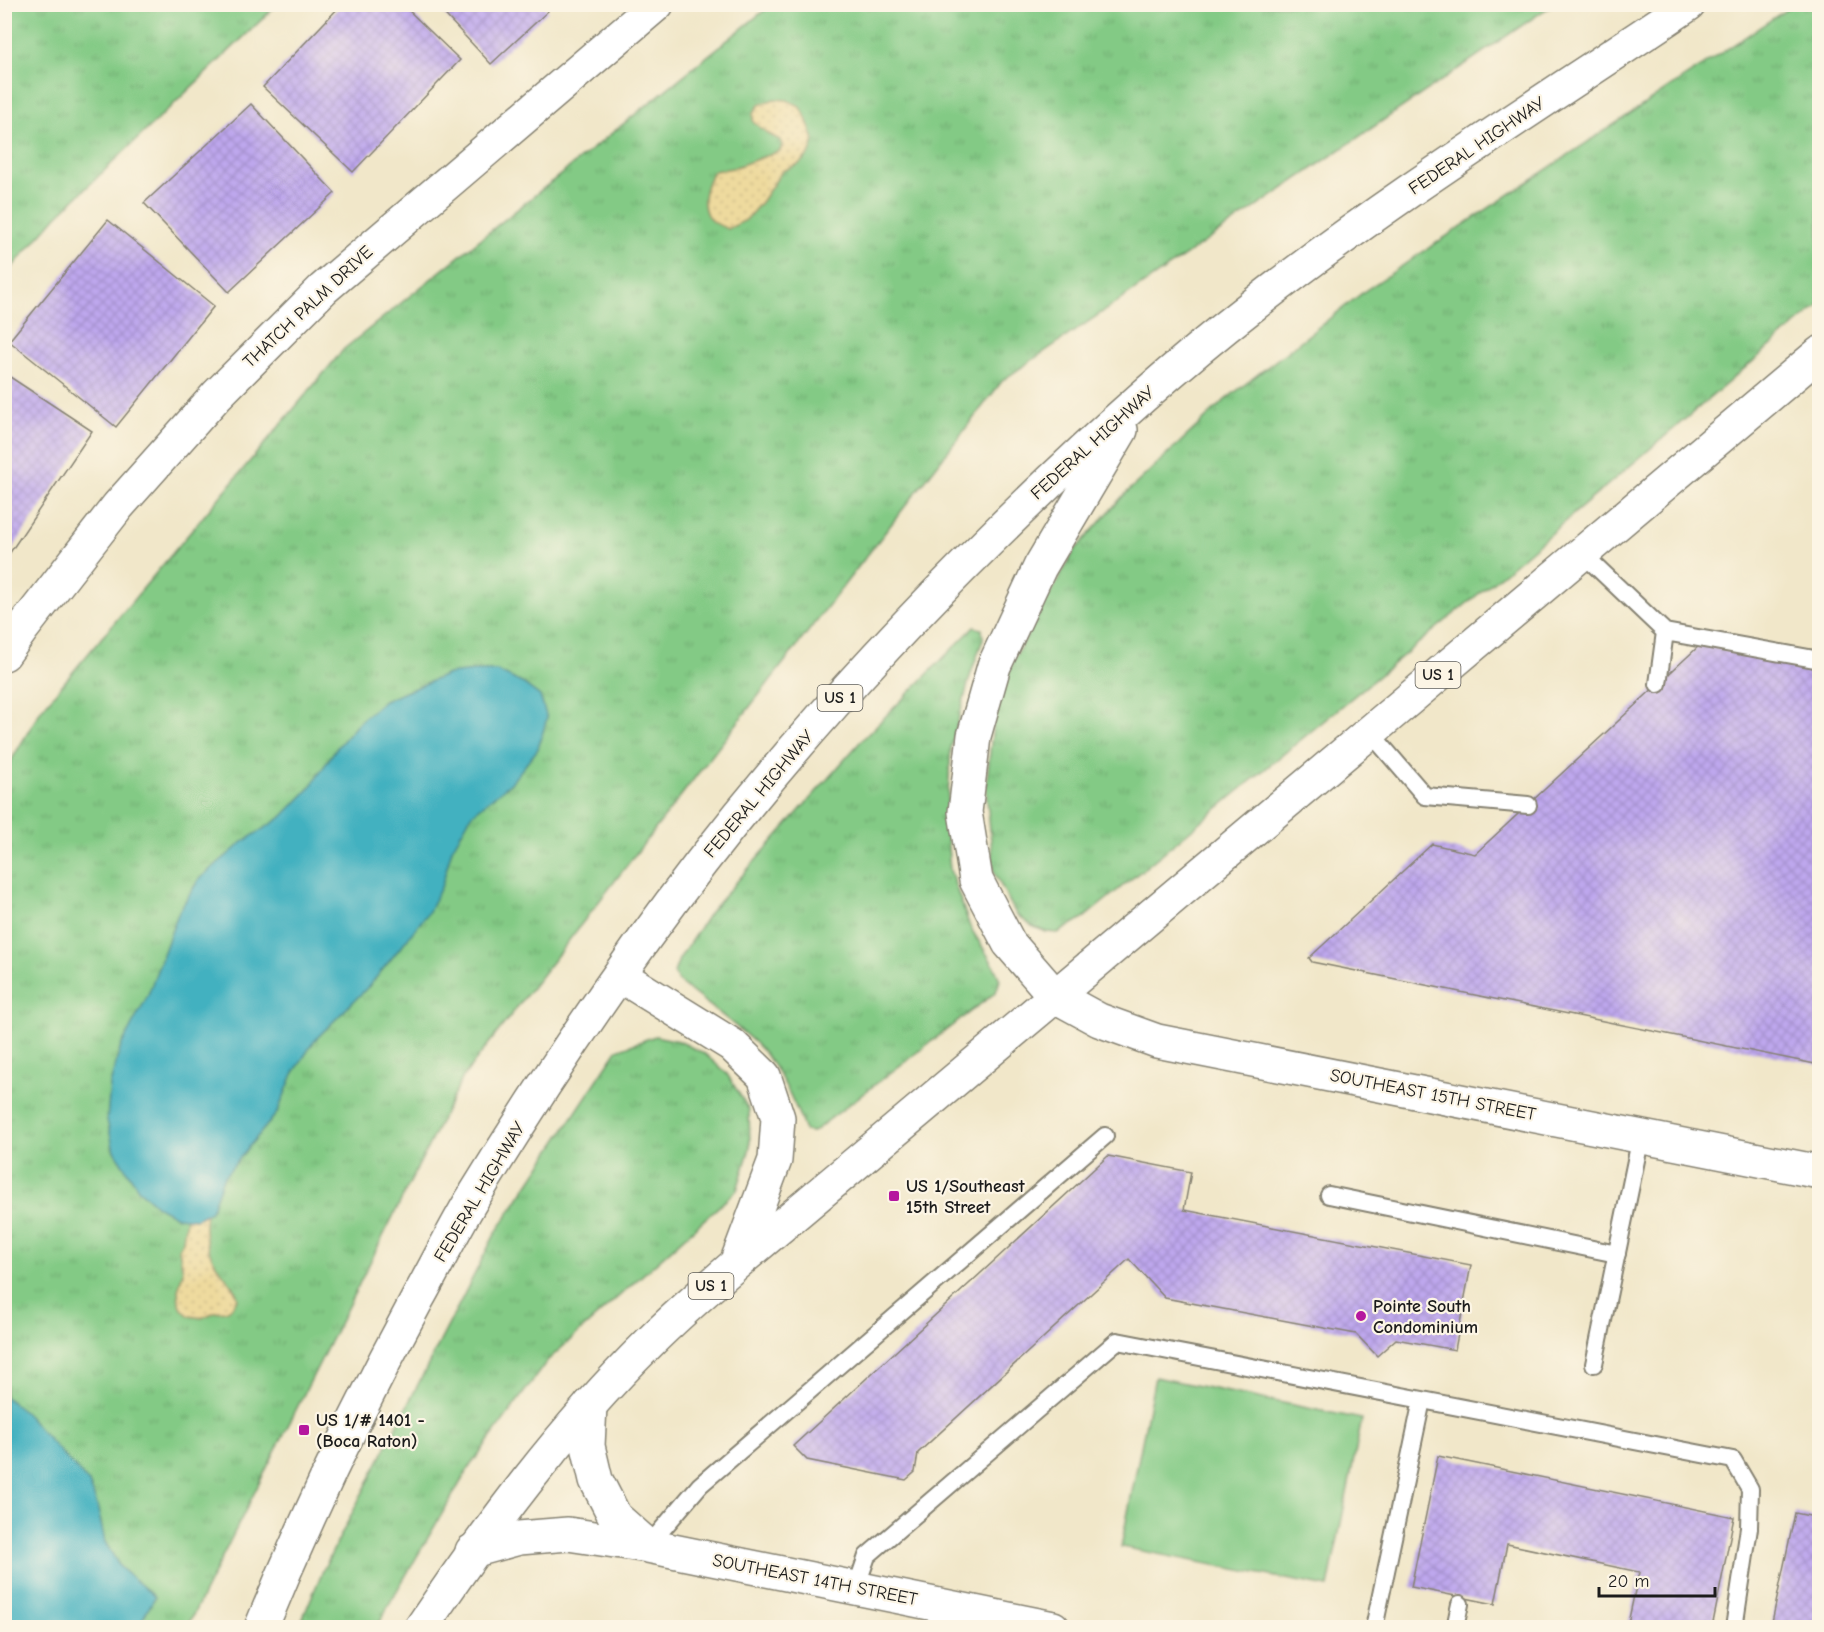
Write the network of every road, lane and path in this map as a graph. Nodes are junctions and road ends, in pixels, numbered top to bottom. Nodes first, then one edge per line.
1 (657, 4) edge
2 (1689, 4) edge
3 (1820, 353) edge
4 (1139, 400) junction
5 (1582, 553) junction
6 (1665, 632) junction
7 (4, 654) edge
8 (1820, 660) edge
9 (1659, 684) dead end
10 (1370, 732) junction
11 (1528, 805) dead end
12 (619, 975) junction
13 (1055, 996) junction
14 (1105, 1136) dead end
15 (1641, 1136) junction
16 (1820, 1172) edge
17 (1329, 1195) dead end
18 (1617, 1254) junction
19 (737, 1263) junction
20 (1594, 1364) dead end
21 (1422, 1400) junction
22 (590, 1405) junction
23 (648, 1546) junction
24 (472, 1551) junction
25 (856, 1588) junction
26 (1460, 1604) dead end
27 (979, 1620) edge
28 (261, 1628) edge
29 (420, 1628) edge
30 (1053, 1628) edge
31 (1374, 1628) edge
32 (1455, 1628) edge
33 (1734, 1628) edge

1 - 7 main road, THATCH PALM DRIVE
2 - 4 main road, FEDERAL HIGHWAY / US 1
3 - 5 main road, US 1
4 - 12 main road, FEDERAL HIGHWAY / US 1
4 - 13 main road
5 - 6 lane
5 - 10 main road, US 1
6 - 8 lane
6 - 9 lane
10 - 11 lane
10 - 13 main road, US 1
12 - 19 main road
12 - 28 main road, FEDERAL HIGHWAY / US 1
13 - 15 main road, SOUTHEAST 15TH STREET
13 - 19 main road, US 1
14 - 23 lane
15 - 16 main road, SOUTHEAST 15TH STREET
15 - 18 lane
17 - 18 lane
18 - 20 lane
19 - 22 main road, US 1
21 - 25 lane
21 - 31 lane
21 - 33 lane
22 - 23 main road, SOUTHEAST 14TH STREET
22 - 24 main road, US 1
23 - 24 main road, SOUTHEAST 14TH STREET
23 - 25 main road, SOUTHEAST 14TH STREET
24 - 29 main road, US 1
25 - 27 main road, SOUTHEAST 14TH STREET
26 - 32 lane
27 - 30 main road, SOUTHEAST 14TH STREET

